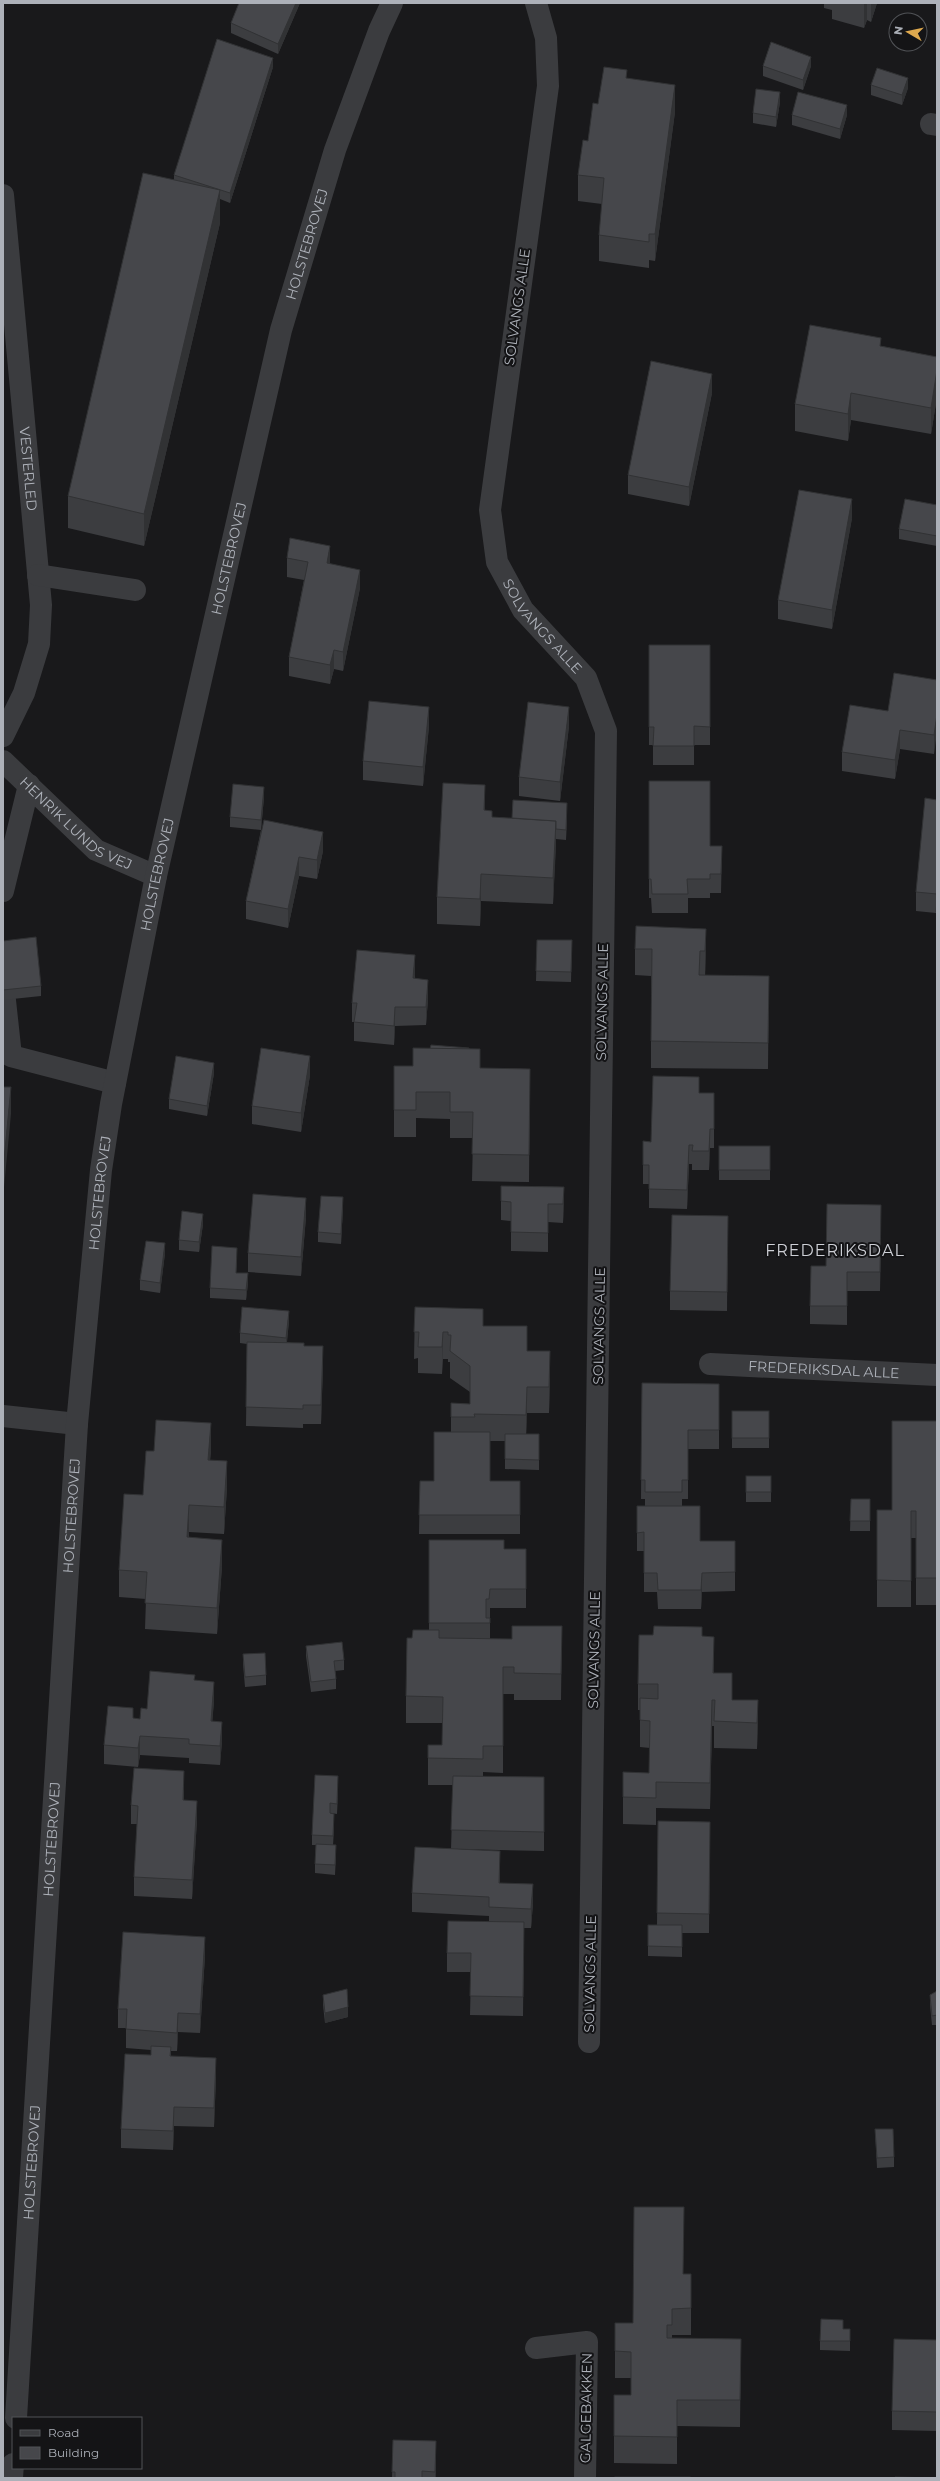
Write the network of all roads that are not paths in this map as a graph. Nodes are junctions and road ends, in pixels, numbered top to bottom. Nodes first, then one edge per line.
1 (392, 3) edge
2 (536, 3) edge
3 (3, 195) edge
4 (38, 575) junction
5 (135, 590) dead end
6 (3, 736) edge
7 (3, 761) edge
8 (29, 786) junction
9 (7, 856) edge
10 (156, 876) junction
11 (3, 891) edge
12 (3, 982) edge
13 (115, 1083) junction
14 (710, 1364) dead end
15 (937, 1375) edge
16 (3, 1416) edge
17 (77, 1424) junction
18 (589, 2042) dead end
19 (536, 2348) dead end
20 (16, 2417) edge
21 (585, 2478) edge

1 - 10 street, HOLSTEBROVEJ
2 - 18 street, SOLVANGS ALLE
3 - 4 street, VESTERLED
4 - 5 street
4 - 6 street, VESTERLED
7 - 8 street, HENRIK LUNDS VEJ
8 - 9 street
8 - 10 street, HENRIK LUNDS VEJ
9 - 11 street
10 - 13 street, HOLSTEBROVEJ
12 - 13 street
13 - 17 street, HOLSTEBROVEJ
14 - 15 street, FREDERIKSDAL ALLE
16 - 17 street
17 - 20 street, HOLSTEBROVEJ
19 - 21 street, GALGEBAKKEN

